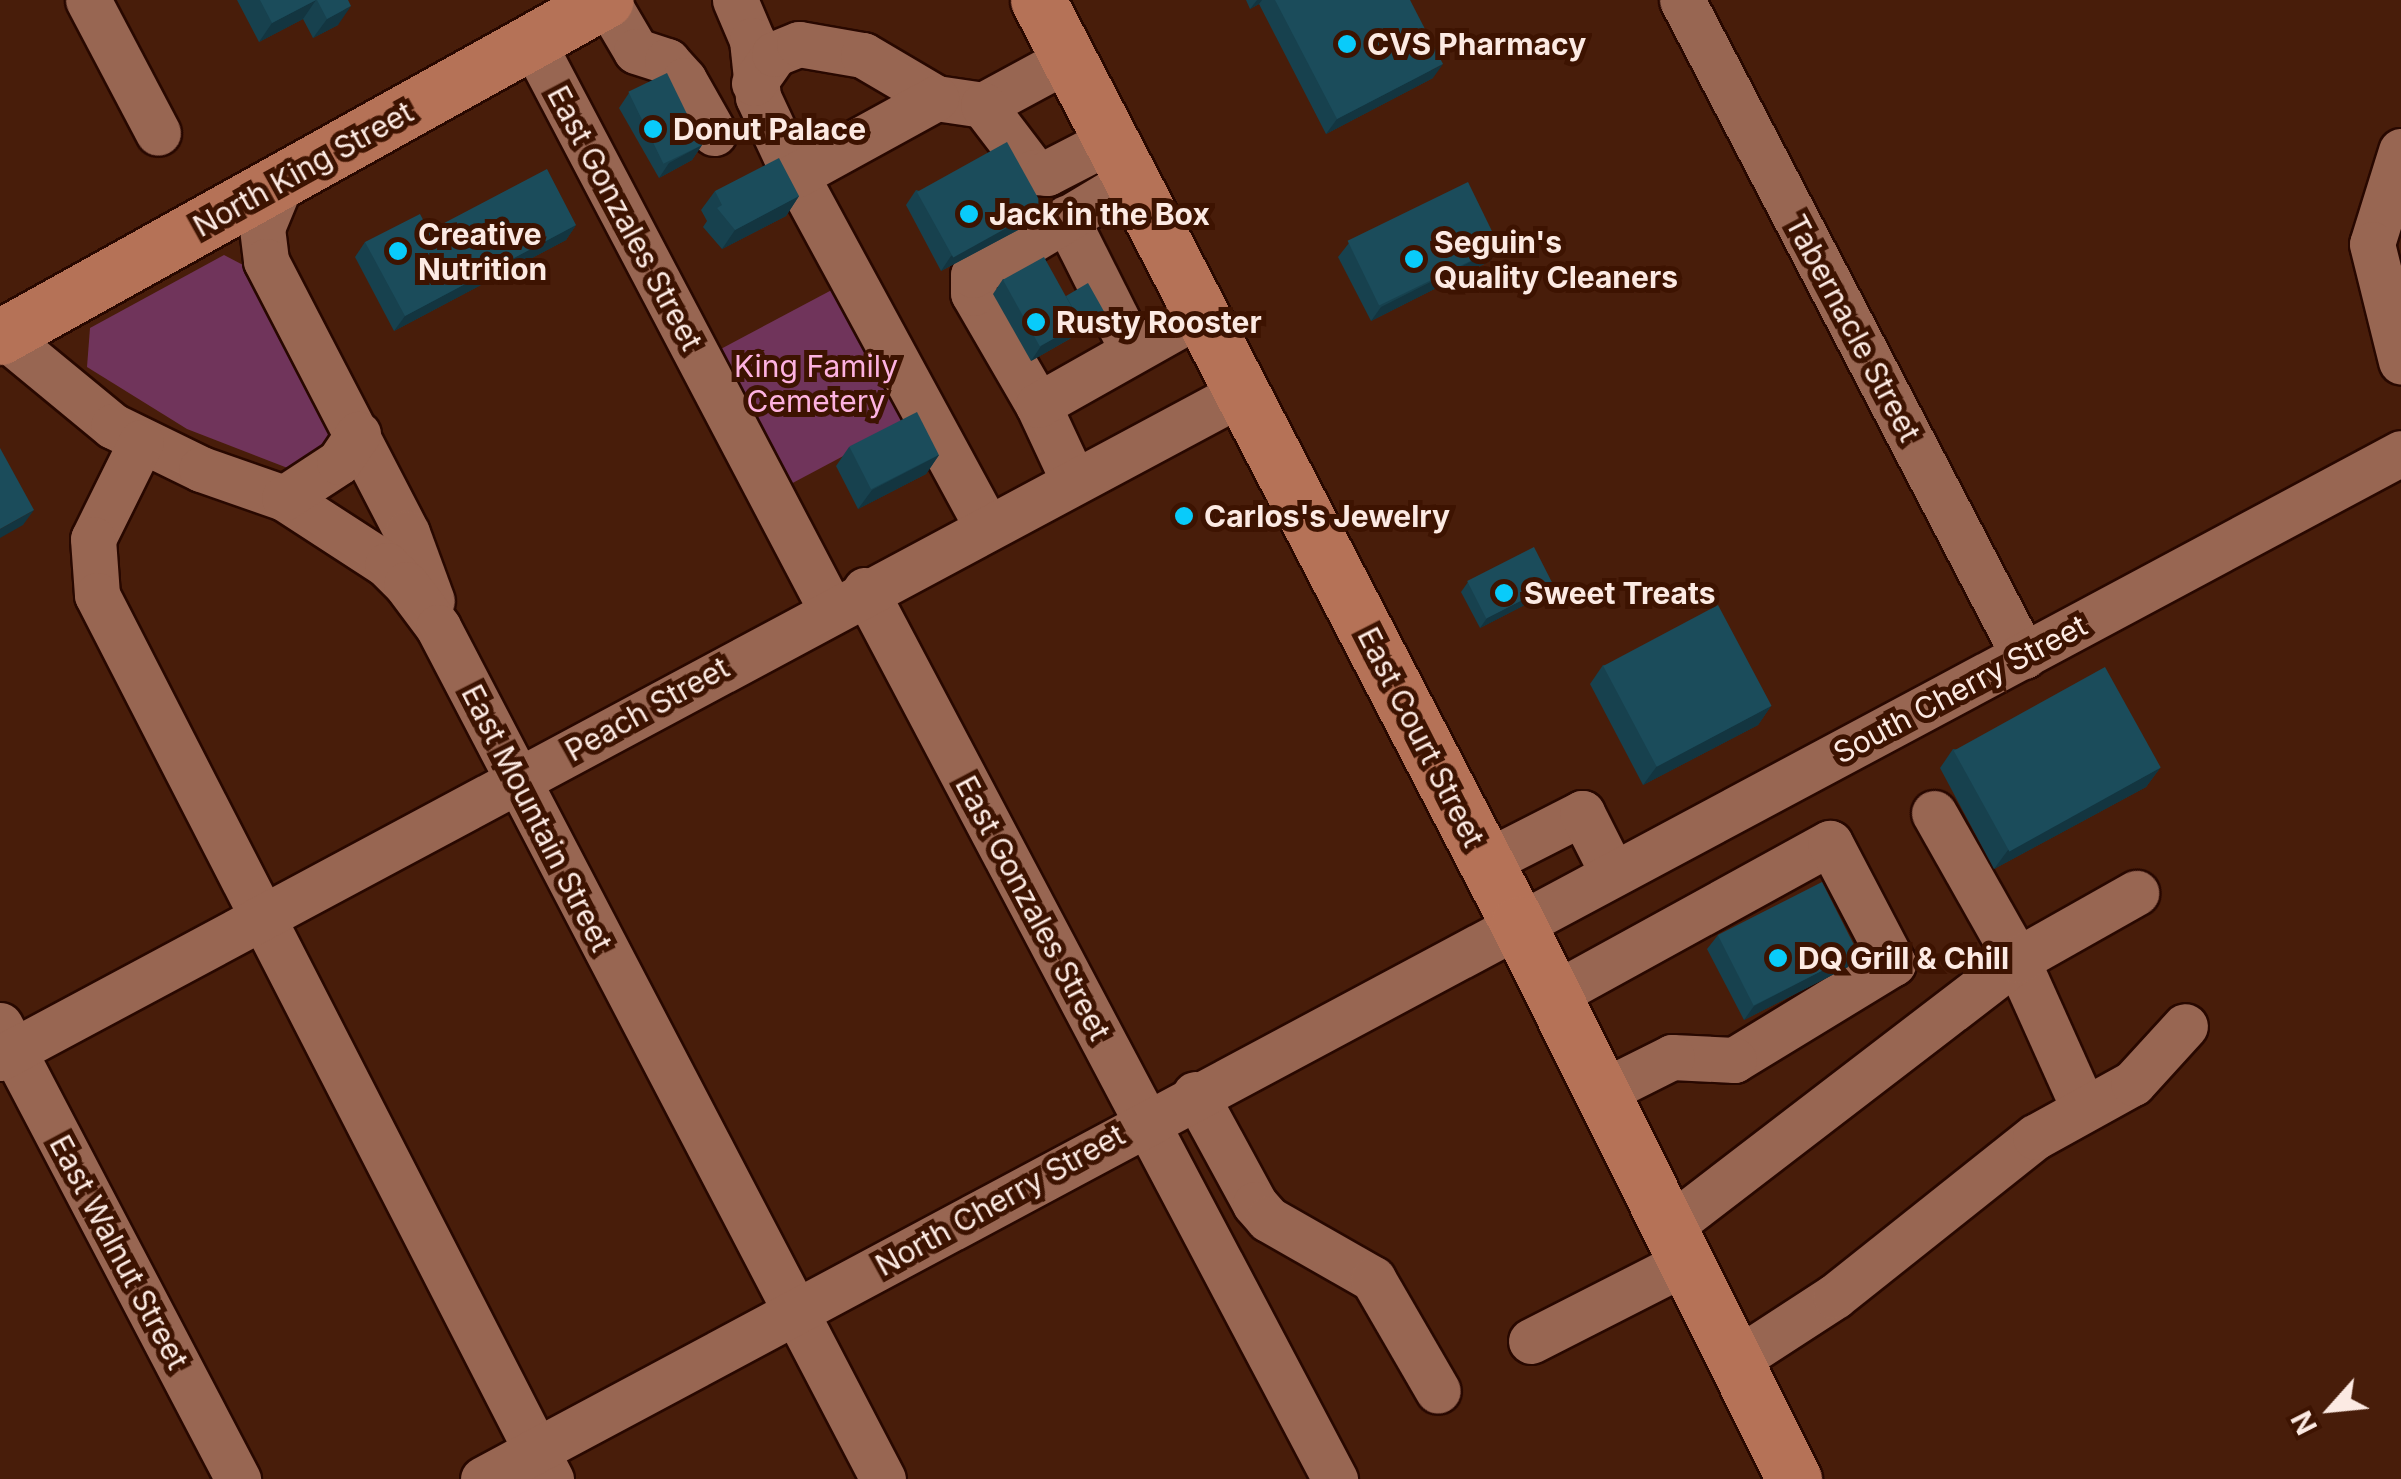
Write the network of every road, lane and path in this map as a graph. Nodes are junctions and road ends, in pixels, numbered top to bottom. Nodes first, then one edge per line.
1 (88, 0) edge
2 (606, 0) edge
3 (735, 0) edge
4 (1682, 0) edge
5 (1044, 22) edge
6 (532, 41) junction
7 (754, 83) junction
8 (936, 98) junction
9 (982, 105) junction
10 (158, 133) dead end
11 (714, 134) dead end
12 (2401, 151) edge
13 (1122, 160) junction
14 (796, 174) junction
15 (281, 182) junction
16 (1066, 218) junction
17 (1202, 313) junction
18 (1, 335) edge
19 (1132, 348) junction
20 (2401, 361) edge
21 (1243, 392) junction
22 (1038, 405) junction
23 (358, 434) junction
24 (141, 442) junction
25 (2401, 453) edge
26 (1073, 480) junction
27 (284, 498) junction
28 (986, 526) junction
29 (847, 599) junction
30 (438, 627) junction
31 (2024, 656) junction
32 (517, 781) junction
33 (1934, 814) dead end
34 (1486, 862) junction
35 (1613, 874) junction
36 (2136, 893) dead end
37 (260, 918) junction
38 (1518, 924) junction
39 (2017, 960) junction
40 (1552, 994) junction
41 (2185, 1026) dead end
42 (5, 1044) edge
43 (1602, 1092) junction
44 (1195, 1094) junction
45 (2084, 1109) junction
46 (1144, 1120) junction
47 (1677, 1244) junction
48 (794, 1314) junction
49 (1531, 1341) dead end
50 (1735, 1361) junction
51 (1438, 1391) dead end
52 (544, 1465) edge
53 (238, 1479) edge
54 (483, 1479) edge
55 (882, 1479) edge
56 (1335, 1479) edge
57 (1794, 1479) edge

1 - 10 street
2 - 6 main road, North King Street
2 - 11 street
3 - 7 street
4 - 31 street, Tabernacle Street
5 - 9 street
5 - 13 main road, East Court Street
6 - 15 main road, North King Street
6 - 29 street, East Gonzales Street
7 - 8 street
7 - 14 street
8 - 9 street
8 - 14 street
9 - 13 street
12 - 20 street
13 - 16 street
13 - 17 main road, East Court Street
14 - 28 street
15 - 18 main road, North King Street
15 - 23 street
16 - 19 street
16 - 22 street
17 - 19 street
17 - 21 main road, East Court Street
18 - 24 street, East Mountain Street
19 - 22 street
21 - 26 street, Peach Street
21 - 34 main road, East Court Street
22 - 26 street
23 - 27 street
23 - 30 street
24 - 27 street, East Mountain Street
24 - 37 street
25 - 31 street, South Cherry Street
26 - 28 street, Peach Street
27 - 30 street, East Mountain Street
28 - 29 street, Peach Street
29 - 32 street, Peach Street
29 - 46 street, East Gonzales Street
30 - 32 street, East Mountain Street
31 - 35 street, South Cherry Street
32 - 37 street, Peach Street
32 - 48 street, East Mountain Street
33 - 39 street
34 - 35 street
34 - 38 main road, East Court Street
35 - 38 street, South Cherry Street
36 - 39 street
37 - 42 street, Peach Street
37 - 52 street
38 - 40 main road, East Court Street
38 - 44 street, North Cherry Street
39 - 45 street
39 - 47 street
40 - 43 main road, East Court Street
40 - 43 street
41 - 45 street
42 - 53 street, East Walnut Street
43 - 47 main road, East Court Street
44 - 46 street, North Cherry Street
44 - 51 street
45 - 50 street
46 - 48 street, North Cherry Street
46 - 56 street, East Gonzales Street
47 - 49 street
47 - 50 main road, East Court Street
48 - 52 street, North Cherry Street
48 - 55 street, East Mountain Street
50 - 57 main road, East Court Street
52 - 54 street, North Cherry Street

